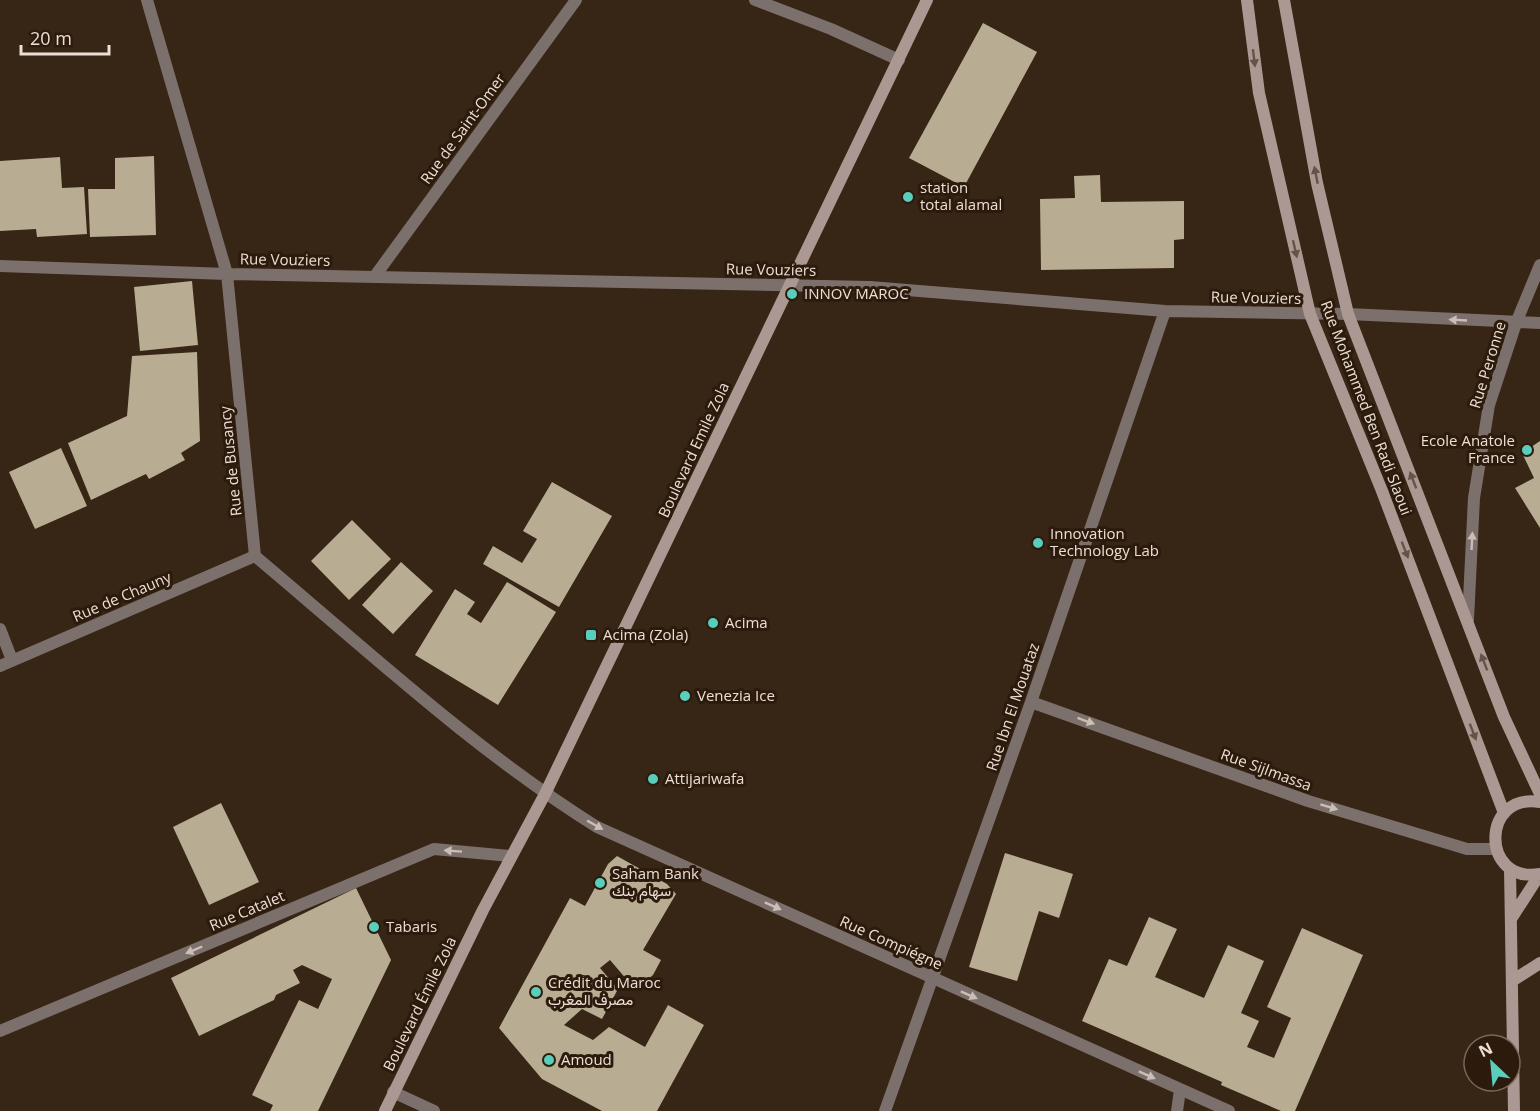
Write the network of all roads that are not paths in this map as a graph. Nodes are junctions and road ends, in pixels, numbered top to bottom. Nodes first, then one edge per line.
1 (147, 0) edge
2 (576, 0) edge
3 (755, 0) edge
4 (927, 0) edge
5 (1247, 0) edge
6 (1284, 0) edge
7 (899, 60) junction
8 (0, 266) edge
9 (1540, 266) edge
10 (227, 274) junction
11 (375, 276) junction
12 (789, 285) junction
13 (1165, 311) junction
14 (1310, 314) junction
15 (1348, 314) junction
16 (1516, 323) junction
17 (1540, 324) edge
18 (255, 556) junction
19 (1468, 620) junction
20 (0, 629) edge
21 (12, 660) junction
22 (0, 666) edge
23 (1030, 702) junction
24 (1540, 794) edge
25 (545, 795) junction
26 (1540, 802) edge
27 (1504, 813) junction
28 (1496, 849) junction
29 (511, 856) junction
30 (1510, 869) junction
31 (1540, 874) edge
32 (483, 910) joint
33 (1511, 920) junction
34 (1540, 963) edge
35 (933, 979) junction
36 (1512, 981) junction
37 (0, 1031) edge
38 (1180, 1090) junction
39 (393, 1092) junction
40 (385, 1111) edge
41 (434, 1111) edge
42 (885, 1111) edge
43 (1177, 1111) edge
44 (1228, 1111) edge
45 (1514, 1111) edge

1 - 10 street, Rue de Busancy
2 - 11 street, Rue de Saint-Omer
3 - 7 street
4 - 7 street, Boulevard Emile Zola
5 -> 14 street, Rue Mohammed Ben Radi Slaoui
15 -> 6 street, Rue Mohammed Ben Radi Slaoui
7 - 12 street, Boulevard Emile Zola
8 - 10 street, Rue Vouziers
9 - 16 street, Rue Peronne
10 - 11 street, Rue Vouziers
10 - 18 street, Rue de Busancy
11 - 12 street, Rue Vouziers
12 - 13 street, Rue Vouziers
12 - 25 street, Boulevard Emile Zola
13 - 14 street, Rue Vouziers
13 - 23 street, Rue Ibn El Mouataz
14 - 15 street, Rue Vouziers
14 -> 27 street, Rue Mohammed Ben Radi Slaoui
16 -> 15 street, Rue Vouziers
19 -> 15 street, Rue Mohammed Ben Radi Slaoui
16 - 17 street, Rue Vouziers
19 -> 16 street, Rue Peronne
18 - 21 street, Rue de Chauny
18 - 25 street
24 -> 19 street, Rue Mohammed Ben Radi Slaoui
20 - 21 street
21 - 22 street, Rue de Chauny
23 -> 28 street, Rue Sijlmassa
23 - 35 street, Rue Ibn El Mouataz
25 - 29 street, Boulevard Emile Zola
25 -> 35 street, Rue Compiégne
26 - 27 street
27 - 28 street
28 - 30 street
29 - 32 street, Boulevard Emile Zola
29 -> 37 street, Rue Catalet
30 - 31 street
30 - 33 street
31 - 33 street
32 - 39 street, Boulevard Émile Zola
33 - 36 street
34 - 36 street
35 -> 38 street, Rue Compiégne
35 - 42 street, Rue Ibn El Mouataz
36 - 45 street
38 - 43 street
38 - 44 street, Rue Compiégne
39 - 40 street, Boulevard Émile Zola
39 - 41 street

